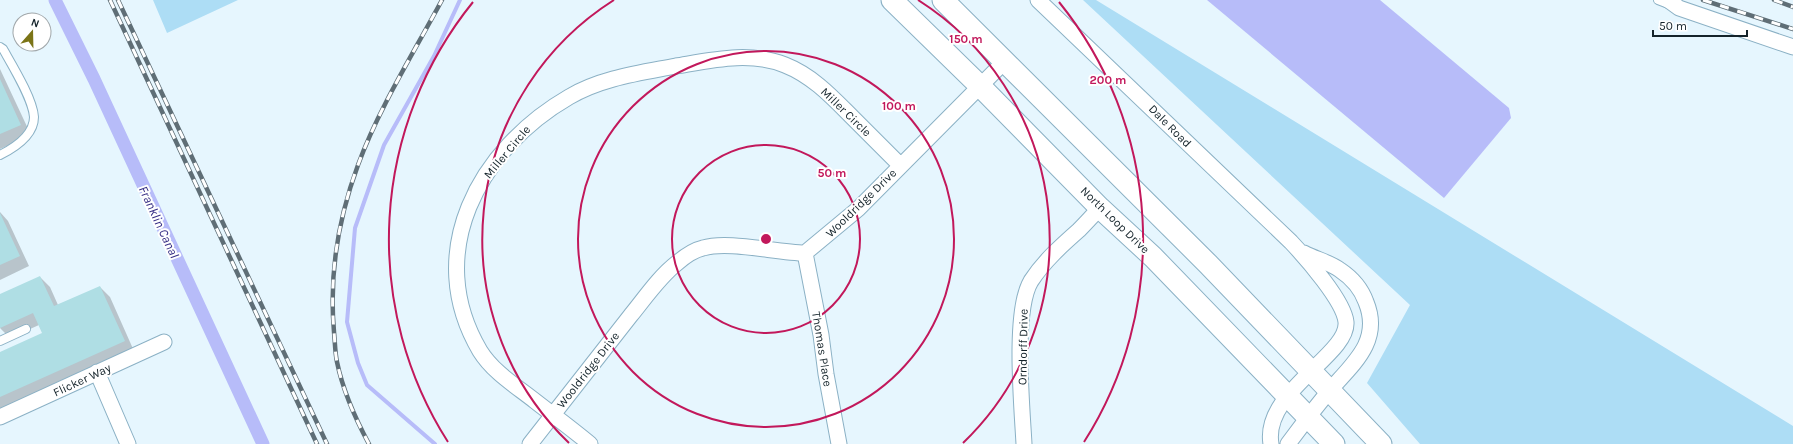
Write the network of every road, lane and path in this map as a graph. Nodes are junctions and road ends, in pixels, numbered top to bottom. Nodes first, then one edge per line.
1 (892, 0) edge
2 (943, 0) edge
3 (1038, 0) edge
4 (1658, 0) edge
5 (1674, 4) edge
6 (0, 47) edge
7 (1793, 47) edge
8 (1005, 61) junction
9 (980, 86) junction
10 (0, 155) edge
11 (900, 165) junction
12 (1100, 208) junction
13 (1301, 252) junction
14 (806, 253) junction
15 (26, 330) dead end
16 (0, 341) edge
17 (164, 342) dead end
18 (1311, 371) junction
19 (97, 372) junction
20 (1329, 391) junction
21 (1287, 396) junction
22 (553, 415) junction
23 (0, 417) edge
24 (1308, 418) junction
25 (128, 444) edge
26 (530, 444) edge
27 (590, 444) edge
28 (839, 444) edge
29 (1024, 444) edge
30 (1271, 444) edge
31 (1288, 444) edge
32 (1334, 444) edge
33 (1381, 444) edge

1 - 9 main road, North Loop Drive
2 - 8 main road
3 - 13 street, Dale Road
4 - 5 lane
5 - 7 street
6 - 10 lane
8 - 9 street, Wooldridge Drive
8 - 18 main road
9 - 11 street, Wooldridge Drive
9 - 12 main road, North Loop Drive
11 - 14 street, Wooldridge Drive
11 - 22 street, Miller Circle
12 - 21 main road, North Loop Drive
12 - 29 street, Orndorff Drive
13 - 18 street, Dale Road
13 - 20 street, Dale Road
14 - 22 street, Wooldridge Drive
14 - 28 street, Thomas Place
15 - 16 lane
17 - 19 street, Flicker Way
18 - 20 main road
18 - 21 street, Dale Road
19 - 23 street, Flicker Way
19 - 25 street
20 - 24 street, Dale Road
20 - 33 main road
21 - 24 main road, North Loop Drive
21 - 30 street, Dale Road
22 - 26 street, Wooldridge Drive
22 - 27 street, Miller Circle
24 - 31 street, Dale Road
24 - 32 main road, North Loop Drive

